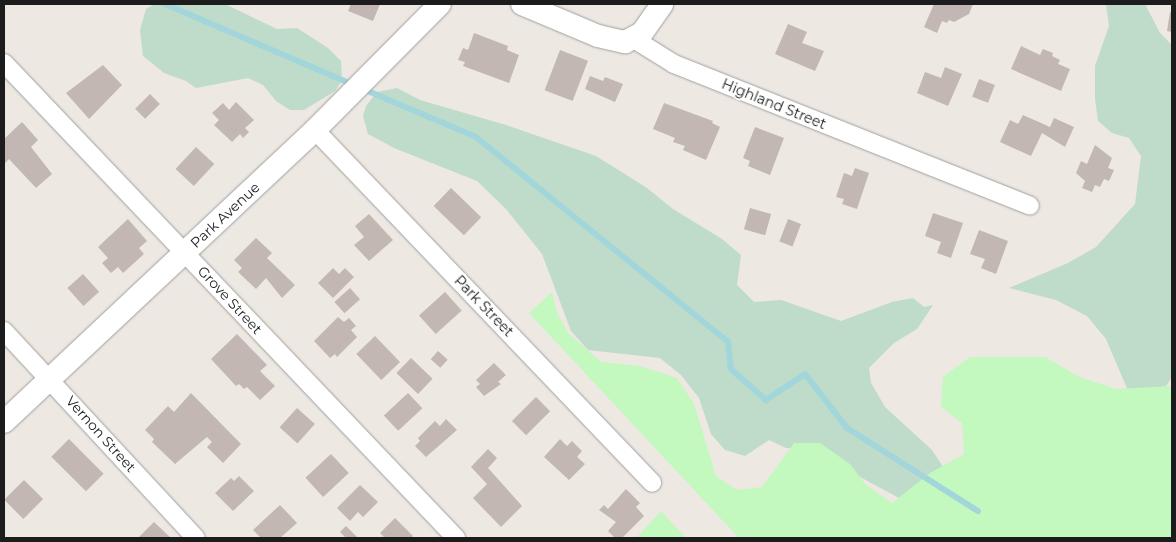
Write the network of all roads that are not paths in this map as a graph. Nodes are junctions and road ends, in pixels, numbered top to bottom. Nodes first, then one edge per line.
1 (440, 4) edge
2 (522, 4) edge
3 (662, 4) edge
4 (634, 39) junction
5 (4, 63) edge
6 (315, 130) junction
7 (1030, 206) dead end
8 (185, 253) junction
9 (4, 330) edge
10 (51, 379) junction
11 (4, 422) edge
12 (652, 483) dead end
13 (196, 538) edge
14 (456, 538) edge

1 - 6 street, Park Avenue
2 - 4 street
3 - 4 street
4 - 7 street, Highland Street
5 - 8 street, Grove Street
6 - 8 street, Park Avenue
6 - 12 street, Park Street
8 - 10 street, Park Avenue
8 - 14 street, Grove Street
9 - 10 street, Vernon Street
10 - 11 street, Park Avenue
10 - 13 street, Vernon Street

